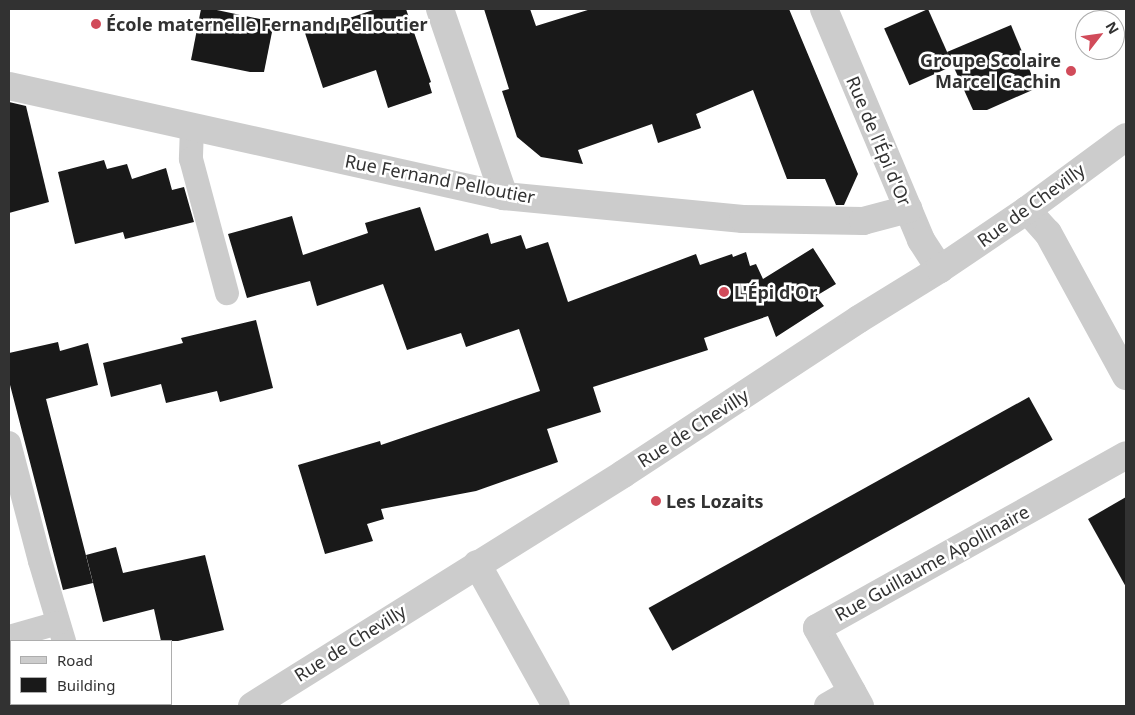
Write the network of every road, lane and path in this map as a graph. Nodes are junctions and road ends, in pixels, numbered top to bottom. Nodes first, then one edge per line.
1 (440, 9) edge
2 (824, 9) edge
3 (9, 86) edge
4 (192, 126) junction
5 (1126, 136) edge
6 (504, 196) junction
7 (908, 209) junction
8 (1027, 210) junction
9 (940, 270) junction
10 (227, 293) dead end
11 (1126, 376) edge
12 (9, 443) edge
13 (1126, 454) edge
14 (477, 564) junction
15 (61, 632) edge
16 (9, 636) edge
17 (856, 699) edge
18 (252, 706) edge
19 (556, 706) edge
20 (828, 706) edge

1 - 6 street
2 - 7 street, Rue de l'Épi d'Or
3 - 4 street, Rue Fernand Pelloutier
4 - 6 street, Rue Fernand Pelloutier
4 - 10 lane
5 - 8 street, Rue de Chevilly
6 - 7 street, Rue Fernand Pelloutier
7 - 9 street, Rue de l'Épi d'Or
8 - 9 street, Rue de Chevilly
8 - 11 street
9 - 14 street, Rue de Chevilly
12 - 15 lane
13 - 17 street, Rue Guillaume Apollinaire
14 - 18 street, Rue de Chevilly
14 - 19 street
15 - 16 lane
17 - 20 street

